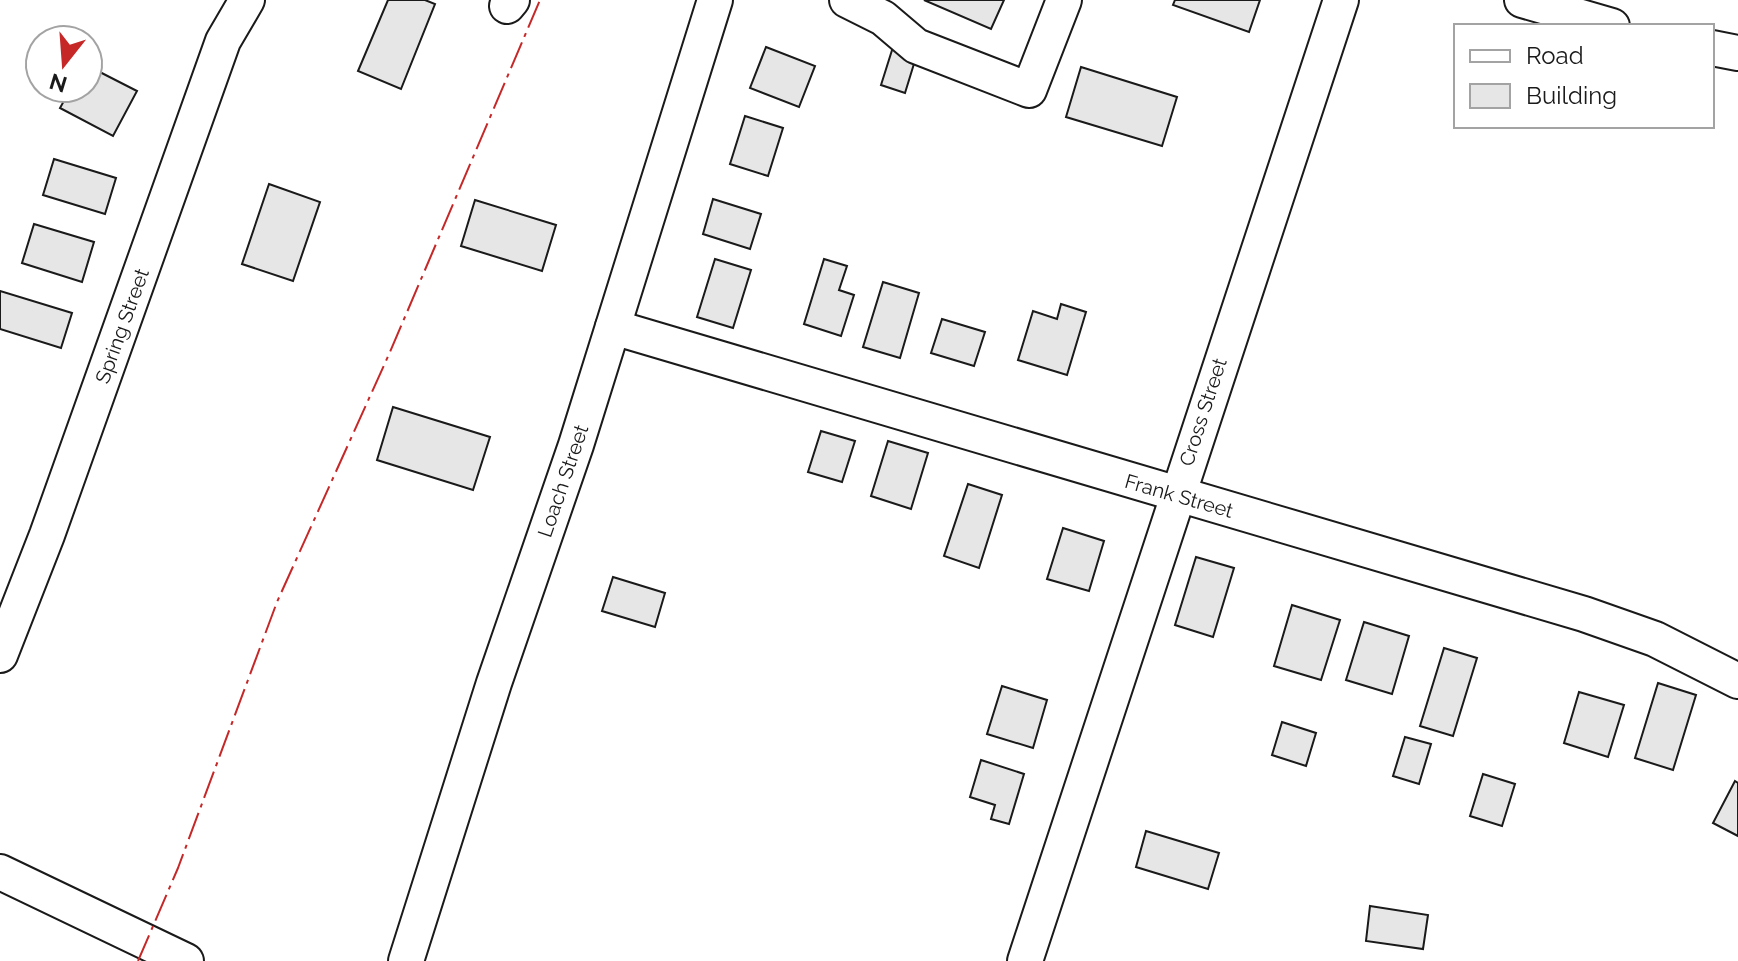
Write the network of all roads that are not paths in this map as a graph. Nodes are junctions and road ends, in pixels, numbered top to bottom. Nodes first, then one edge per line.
1 (247, 0) edge
2 (715, 0) edge
3 (847, 0) edge
4 (1064, 0) edge
5 (1341, 0) edge
6 (1522, 0) edge
7 (1605, 24) edge
8 (1714, 48) edge
9 (1738, 53) edge
10 (613, 327) junction
11 (1176, 495) junction
12 (0, 655) edge
13 (1738, 681) edge
14 (0, 872) edge
15 (186, 961) edge
16 (406, 961) edge
17 (1025, 961) edge

1 - 12 street, Spring Street
2 - 10 street, Loach Street
3 - 4 street
5 - 11 street, Cross Street
6 - 7 street
8 - 9 street
10 - 11 street, Frank Street
10 - 16 street, Loach Street
11 - 13 street, Frank Street
11 - 17 street, Cross Street
14 - 15 street

